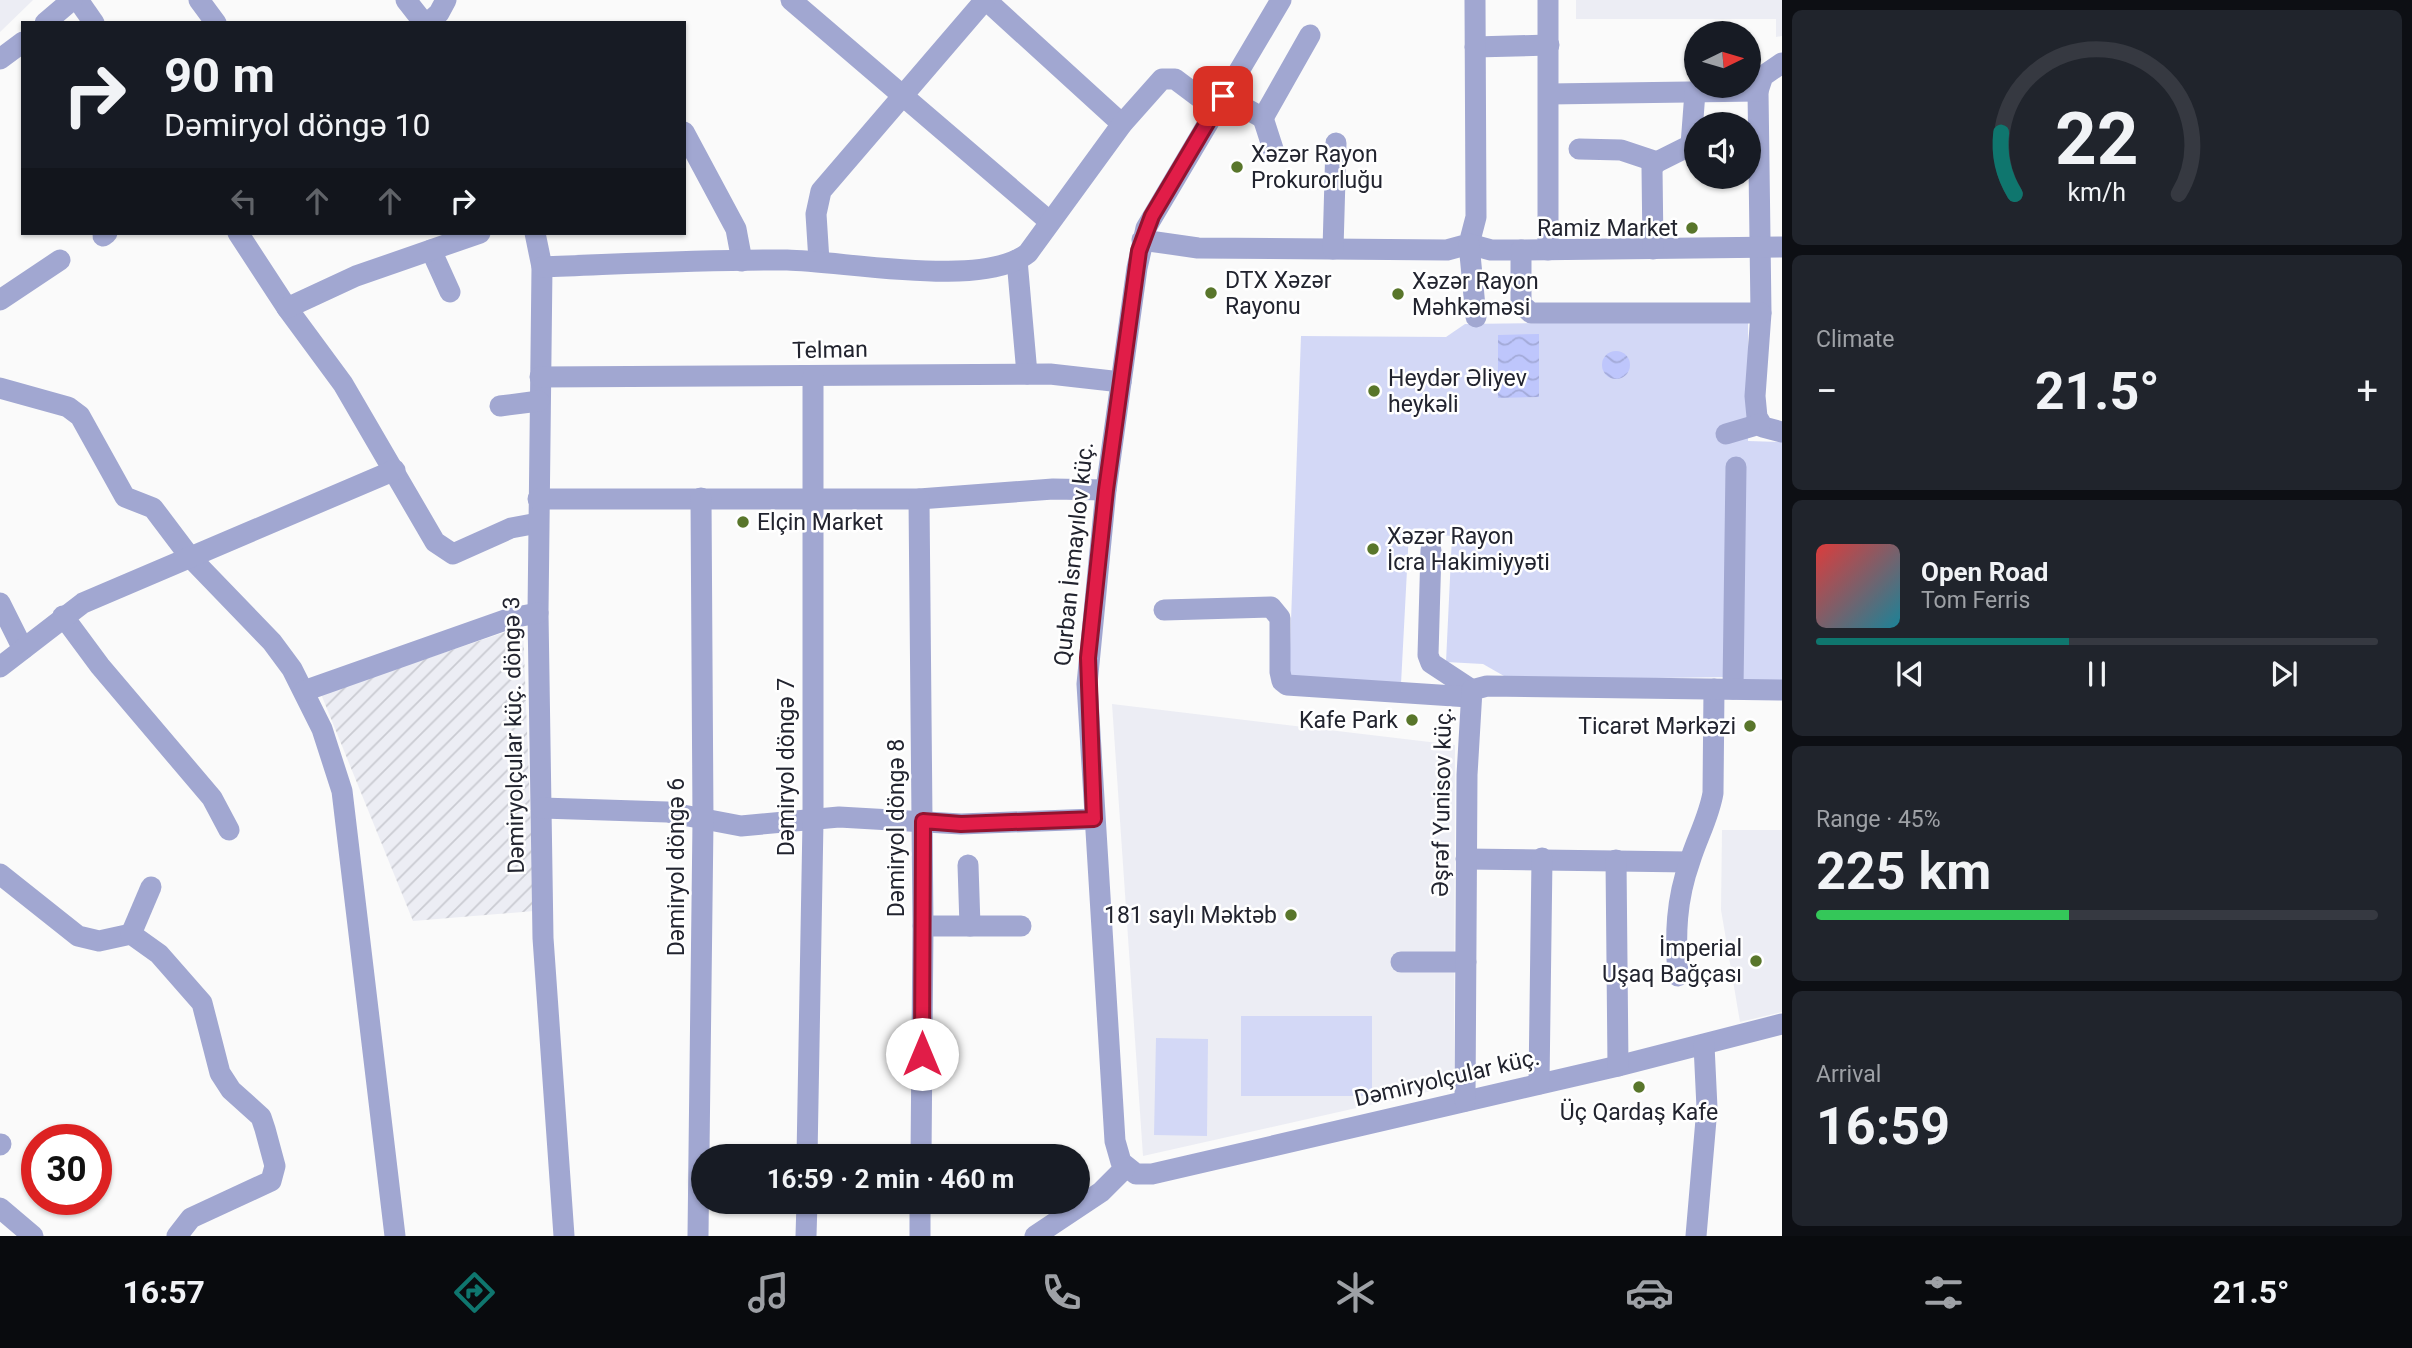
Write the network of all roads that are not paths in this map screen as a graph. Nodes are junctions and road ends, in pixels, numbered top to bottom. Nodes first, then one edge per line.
1 (72, 0) edge
2 (78, 0) edge
3 (199, 0) edge
4 (406, 0) edge
5 (446, 0) edge
6 (791, 0) edge
7 (986, 0) edge
8 (1475, 0) edge
9 (1548, 0) edge
10 (1273, 3) edge
11 (48, 21) edge
12 (93, 21) edge
13 (215, 21) edge
14 (424, 21) edge
15 (429, 21) edge
16 (1310, 35) dead end
17 (21, 43) edge
18 (1549, 45) junction
19 (1475, 47) junction
20 (0, 59) edge
21 (1782, 63) edge
22 (1761, 82) edge
23 (1684, 92) edge
24 (1549, 94) junction
25 (903, 95) junction
26 (1695, 98) edge
27 (1759, 98) edge
28 (1219, 102) junction
29 (1263, 118) junction
30 (1122, 124) junction
31 (686, 136) edge
32 (1336, 143) dead end
33 (1579, 149) dead end
34 (1274, 152) dead end
35 (1657, 162) junction
36 (1049, 221) junction
37 (238, 235) edge
38 (474, 235) edge
39 (536, 235) edge
40 (1142, 240) junction
41 (1469, 244) junction
42 (1772, 248) edge
43 (1333, 249) junction
44 (1653, 249) junction
45 (431, 250) junction
46 (1521, 250) junction
47 (1548, 250) junction
48 (60, 260) dead end
49 (1017, 260) junction
50 (742, 261) junction
51 (818, 261) junction
52 (542, 267) junction
53 (450, 292) dead end
54 (0, 300) edge
55 (286, 308) junction
56 (1761, 313) junction
57 (1476, 317) dead end
58 (1027, 374) junction
59 (540, 377) junction
60 (813, 377) junction
61 (1121, 382) junction
62 (0, 388) edge
63 (539, 401) junction
64 (500, 405) dead end
65 (1760, 424) junction
66 (1782, 432) edge
67 (1726, 434) dead end
68 (1736, 467) dead end
69 (394, 470) junction
70 (1106, 490) junction
71 (701, 498) junction
72 (538, 499) junction
73 (919, 499) junction
74 (811, 500) junction
75 (538, 523) junction
76 (1431, 550) dead end
77 (190, 557) junction
78 (0, 603) edge
79 (1164, 610) dead end
80 (537, 613) junction
81 (63, 616) junction
82 (23, 649) junction
83 (0, 667) edge
84 (1724, 689) junction
85 (1782, 690) edge
86 (304, 691) junction
87 (1471, 694) junction
88 (542, 808) junction
89 (1094, 819) junction
90 (703, 821) junction
91 (813, 821) junction
92 (923, 821) junction
93 (229, 830) dead end
94 (1542, 858) junction
95 (1466, 859) junction
96 (1616, 860) junction
97 (1689, 862) junction
98 (968, 865) dead end
99 (0, 874) edge
100 (150, 887) dead end
101 (923, 926) junction
102 (970, 926) junction
103 (1021, 926) dead end
104 (131, 933) junction
105 (1401, 962) dead end
106 (1466, 962) junction
107 (1678, 976) dead end
108 (1782, 1024) edge
109 (1704, 1045) junction
110 (1618, 1066) junction
111 (1539, 1084) junction
112 (1465, 1101) junction
113 (807, 1144) edge
114 (921, 1144) edge
115 (1125, 1168) junction
116 (0, 1208) edge
117 (807, 1214) edge
118 (920, 1214) edge
119 (33, 1236) edge
120 (177, 1236) edge
121 (395, 1236) edge
122 (564, 1236) edge
123 (698, 1236) edge
124 (806, 1236) edge
125 (920, 1236) edge
126 (1035, 1236) edge
127 (1696, 1236) edge

1 - 11 street
2 - 12 street
3 - 13 street
4 - 14 street
5 - 15 street
6 - 25 street
7 - 25 street
7 - 30 street
8 - 19 street
9 - 18 street
10 - 28 street, Qurban İsmayılov küç.
16 - 29 street
17 - 20 street
18 - 19 street
18 - 24 street
19 - 41 street
21 - 22 street
23 - 24 street
24 - 47 street
25 - 36 street
25 - 51 street
26 - 35 street
27 - 42 street
28 - 29 street
28 - 30 street
28 - 40 street, Qurban İsmayılov küç.
29 - 34 street
30 - 36 street
31 - 50 street
32 - 43 street
33 - 35 street
35 - 44 street
36 - 49 street
37 - 55 street
38 - 45 street
39 - 52 street, Dəmiryolçular küç. döngə 3
40 - 43 street
40 - 61 street, Qurban İsmayılov küç.
41 - 43 street
41 - 46 street
41 - 57 street
42 - 44 street
42 - 56 street
44 - 47 street
45 - 53 street
45 - 55 street
46 - 47 street
46 - 56 street
48 - 54 street
49 - 51 street
49 - 58 street
50 - 51 street
50 - 52 street
52 - 59 street, Dəmiryolçular küç. döngə 3
55 - 69 street
56 - 65 street
58 - 60 street, Telman
58 - 61 street, Telman
59 - 60 street, Telman
59 - 63 street, Dəmiryolçular küç. döngə 3
60 - 74 street, Dəmiryol döngə 7
61 - 70 street, Qurban İsmayılov küç.
62 - 77 street
63 - 64 street
63 - 72 street, Dəmiryolçular küç. döngə 3
65 - 66 street
65 - 67 street
68 - 84 street
69 - 75 street
69 - 77 street
70 - 73 street
70 - 89 street, Qurban İsmayılov küç.
71 - 72 street
71 - 74 street
71 - 90 street, Dəmiryol döngə 6
72 - 75 street, Dəmiryolçular küç. döngə 3
73 - 74 street
73 - 92 street, Dəmiryol döngə 8
74 - 91 street, Dəmiryol döngə 7
75 - 80 street, Dəmiryolçular küç. döngə 3
76 - 87 street
77 - 81 street
77 - 86 street
78 - 82 street
79 - 87 street
80 - 86 street
80 - 88 street, Dəmiryolçular küç. döngə 3
81 - 82 street
81 - 93 street
82 - 83 street
84 - 85 street, Əşrəf Yunisov küç.
84 - 87 street, Əşrəf Yunisov küç.
84 - 97 street
86 - 121 street
87 - 95 street, Əşrəf Yunisov küç.
88 - 90 street
88 - 122 street, Dəmiryolçular küç. döngə 3
89 - 92 street
89 - 115 street, Qurban İsmayılov küç.
90 - 91 street
90 - 123 street, Dəmiryol döngə 6
91 - 92 street
91 - 113 street, Dəmiryol döngə 7
92 - 101 street, Dəmiryol döngə 8
94 - 95 street
94 - 96 street
94 - 111 street
95 - 106 street, Əşrəf Yunisov küç.
96 - 97 street
96 - 110 street
97 - 107 street
98 - 102 street
99 - 104 street
100 - 104 street
101 - 102 street
101 - 114 street, Dəmiryol döngə 8
102 - 103 street
104 - 120 street
105 - 106 street
106 - 112 street, Əşrəf Yunisov küç.
108 - 109 street, Dəmiryolçular küç.
109 - 110 street, Dəmiryolçular küç.
109 - 127 street
110 - 111 street, Dəmiryolçular küç.
111 - 112 street, Dəmiryolçular küç.
112 - 115 street, Dəmiryolçular küç.
115 - 126 street
116 - 119 street
117 - 124 street
118 - 125 street

